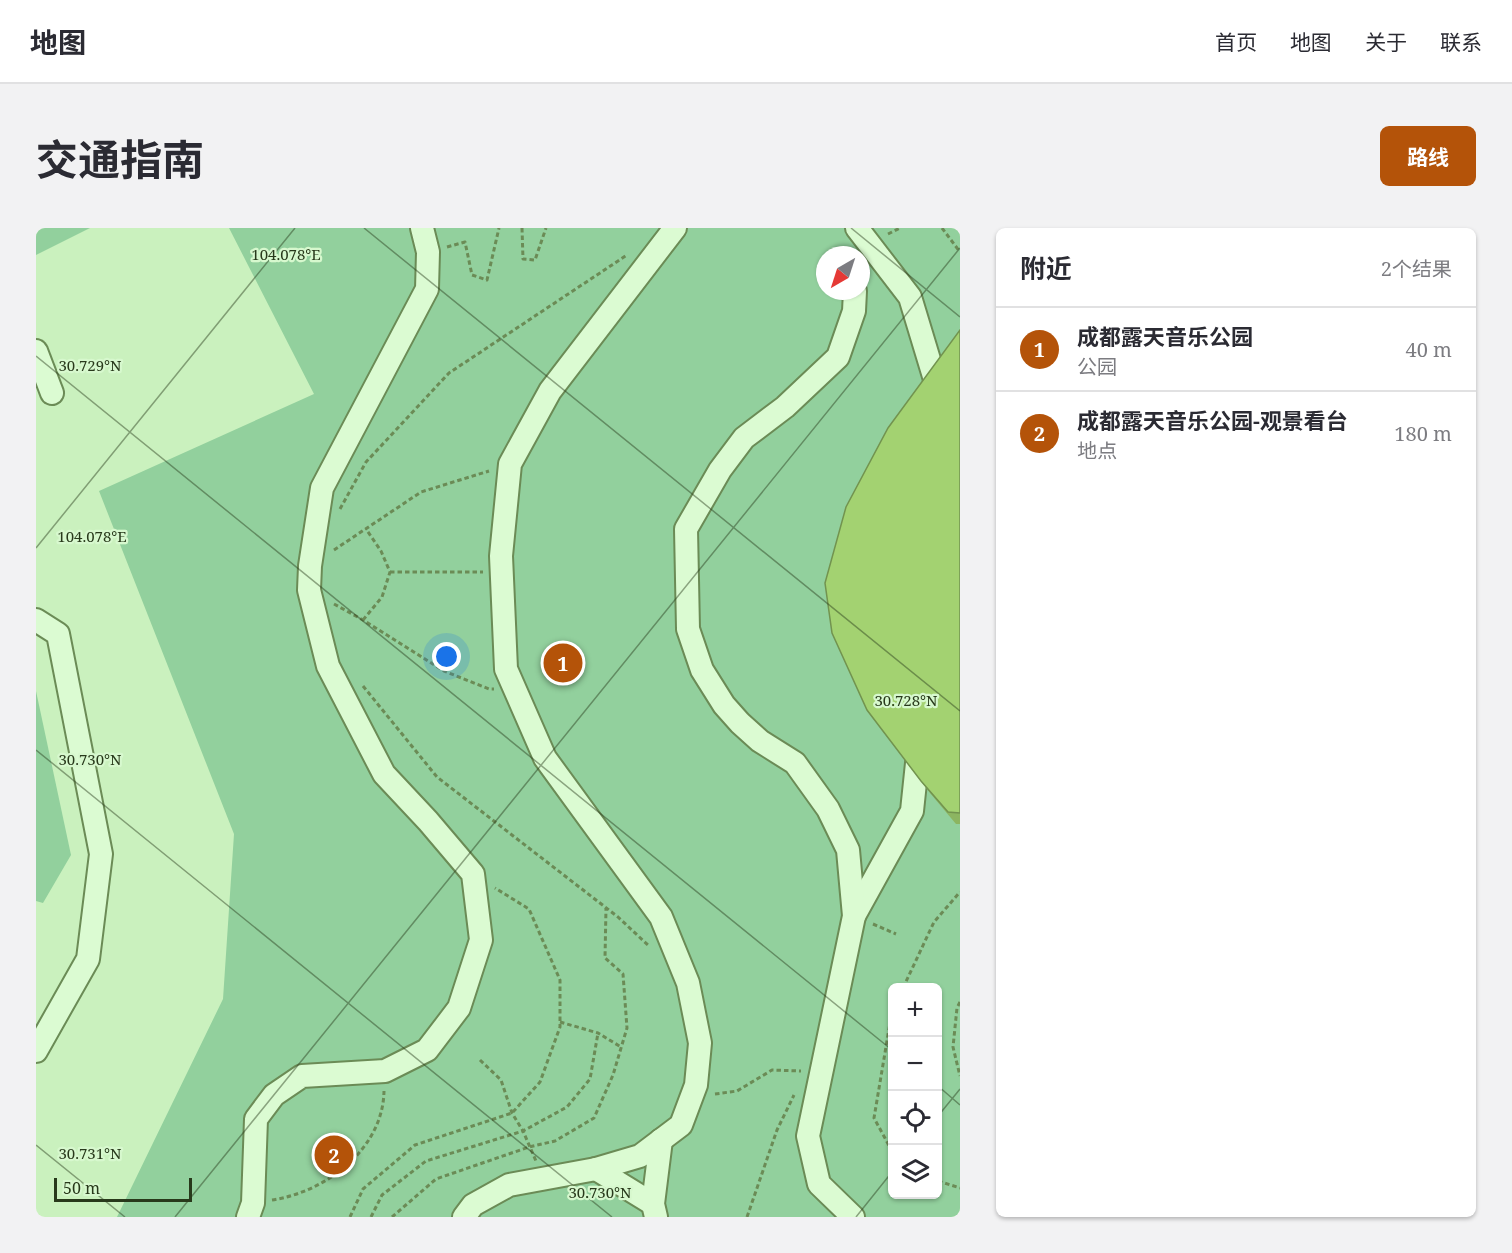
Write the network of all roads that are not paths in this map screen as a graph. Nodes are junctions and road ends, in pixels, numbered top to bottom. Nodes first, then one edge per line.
1 (422, 228) edge
2 (675, 228) edge
3 (856, 228) edge
4 (857, 246) edge
5 (855, 300) edge
6 (36, 351) edge
7 (52, 393) dead end
8 (936, 416) edge
9 (36, 620) edge
10 (922, 724) edge
11 (854, 916) junction
12 (36, 1051) edge
13 (661, 1140) junction
14 (596, 1169) junction
15 (654, 1211) edge
16 (248, 1217) edge
17 (464, 1217) edge
18 (853, 1217) edge

1 - 16 street
2 - 13 street
3 - 4 street
3 - 8 street
5 - 11 street
6 - 7 street
9 - 12 street
10 - 11 street
11 - 18 street
13 - 14 street
13 - 15 street
14 - 15 street
14 - 17 street

